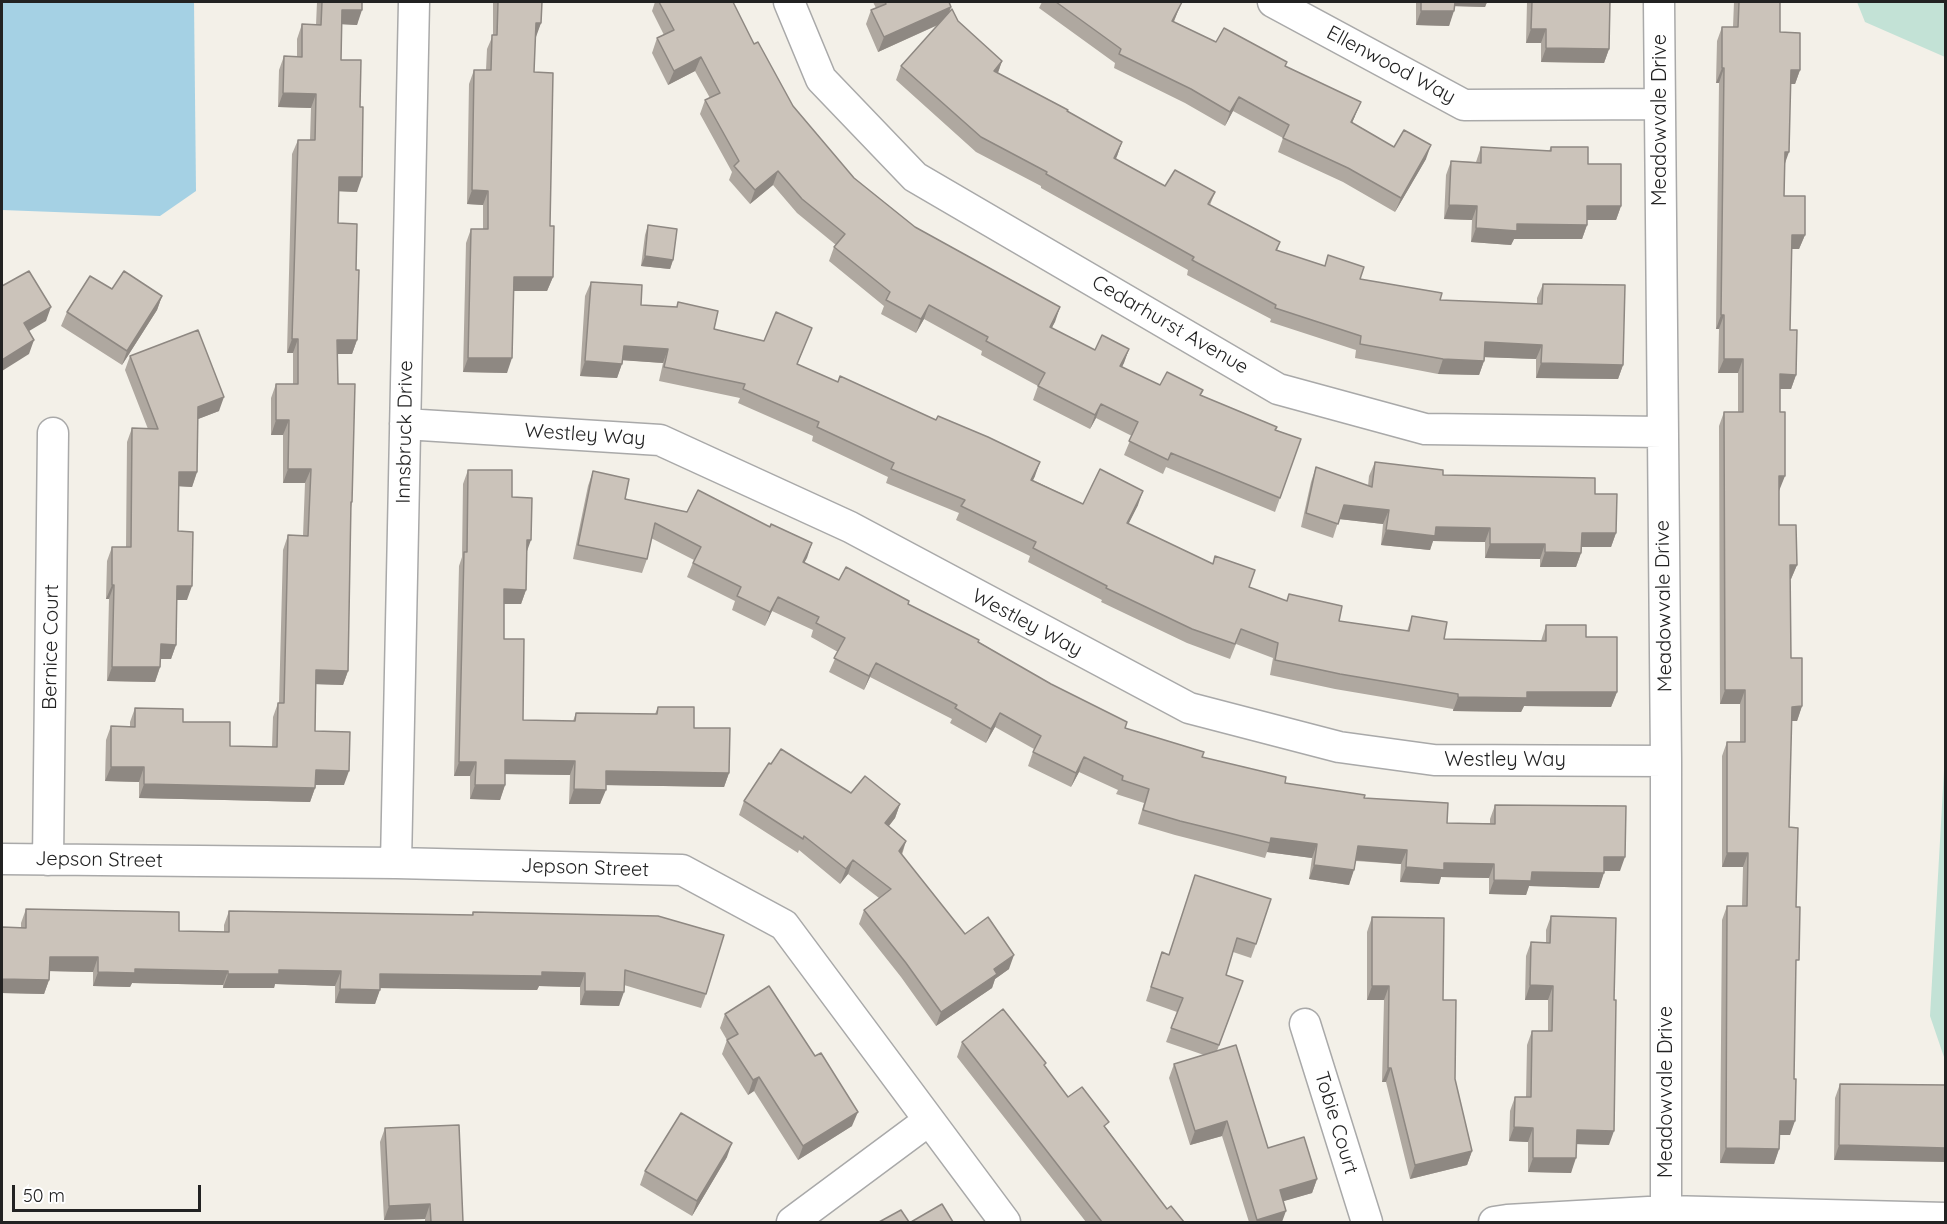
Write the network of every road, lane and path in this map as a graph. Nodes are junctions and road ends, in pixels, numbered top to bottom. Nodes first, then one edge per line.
1 (414, 2) edge
2 (789, 2) edge
3 (1273, 2) edge
4 (1659, 2) edge
5 (1660, 104) junction
6 (405, 424) junction
7 (1662, 432) junction
8 (53, 433) dead end
9 (1666, 761) junction
10 (2, 859) edge
11 (48, 860) junction
12 (396, 863) junction
13 (1305, 1024) dead end
14 (928, 1121) junction
15 (1666, 1211) junction
16 (1946, 1218) edge
17 (792, 1222) edge
18 (1005, 1222) edge
19 (1367, 1222) edge
20 (1494, 1222) edge

1 - 6 street, Innsbruck Drive
2 - 7 street, Cedarhurst Avenue
3 - 5 street, Ellenwood Way
4 - 5 street, Meadowvale Drive
5 - 7 street, Meadowvale Drive
6 - 9 street, Westley Way
6 - 12 street, Innsbruck Drive
7 - 9 street, Meadowvale Drive
8 - 11 street, Bernice Court
9 - 15 street, Meadowvale Drive
10 - 11 street, Jepson Street
11 - 12 street, Jepson Street
12 - 14 street, Jepson Street
13 - 19 street, Tobie Court
14 - 17 street
14 - 18 street, Jepson Street
15 - 16 street
15 - 20 street

